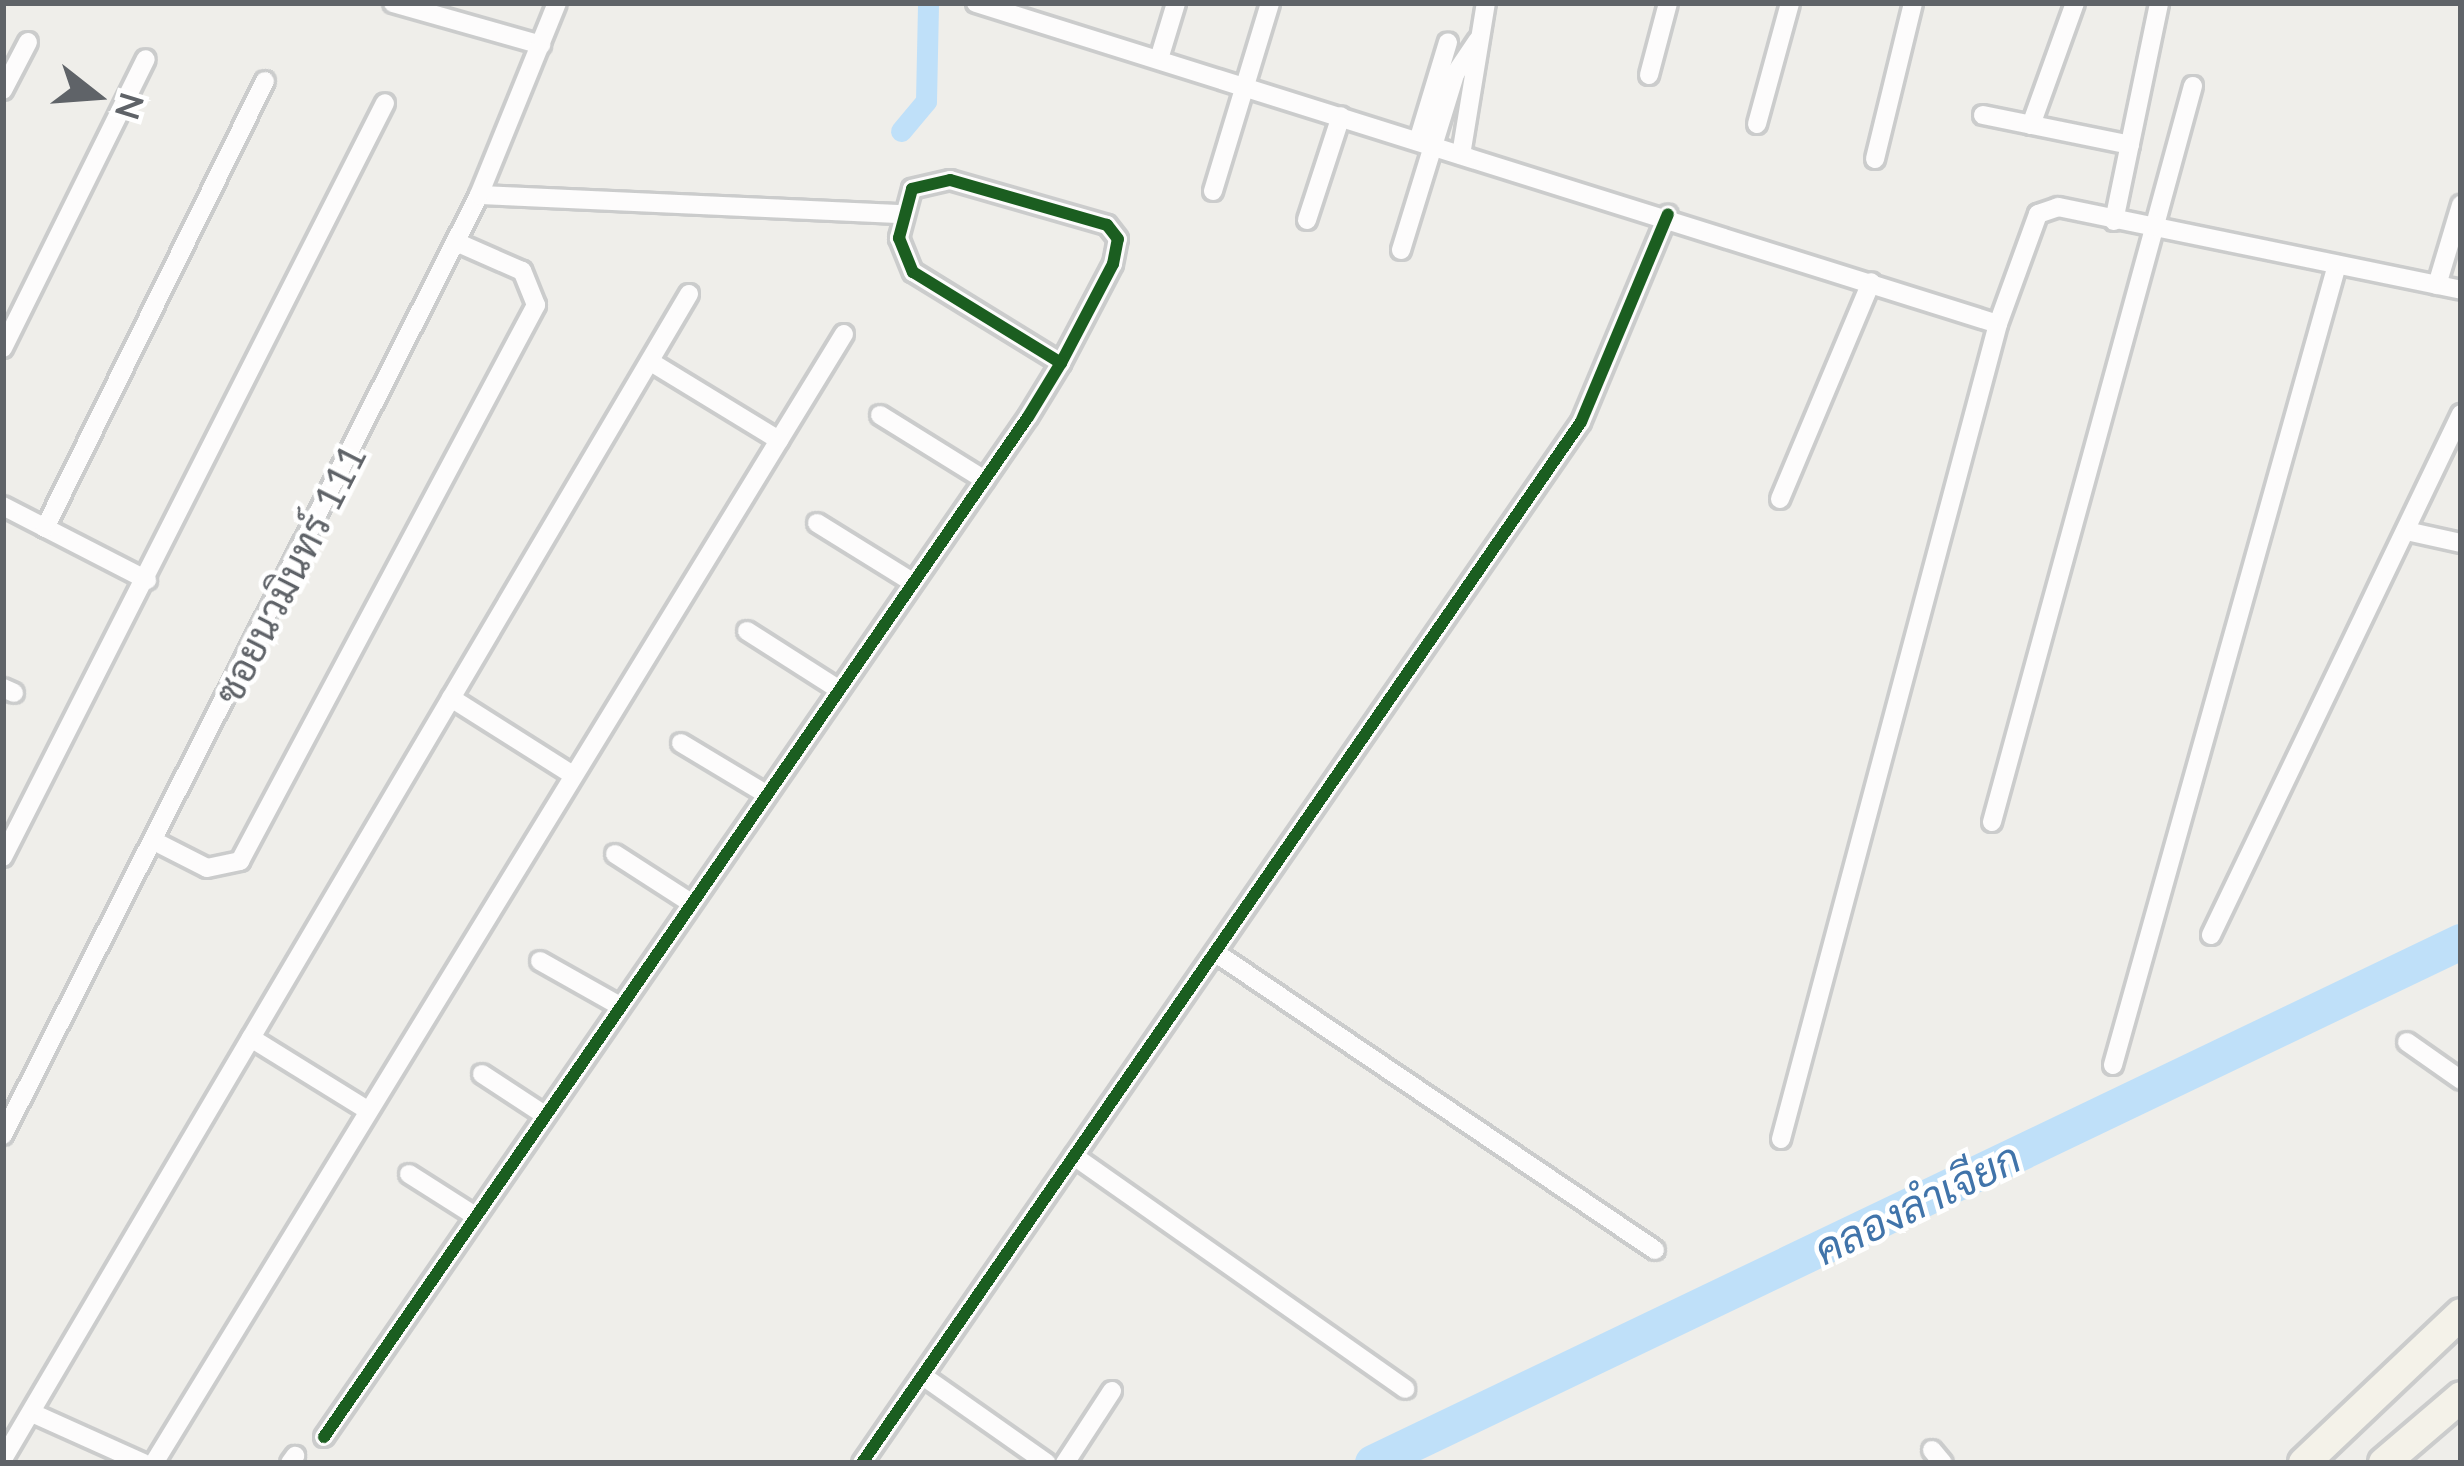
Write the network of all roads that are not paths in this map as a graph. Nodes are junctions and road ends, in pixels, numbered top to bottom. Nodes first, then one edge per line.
1 (393, 3) edge
2 (557, 3) edge
3 (976, 3) edge
4 (1175, 3) edge
5 (1270, 3) edge
6 (1486, 3) edge
7 (1668, 3) edge
8 (1790, 3) edge
9 (1912, 3) edge
10 (2075, 3) edge
11 (2159, 3) edge
12 (1025, 11) edge
13 (1478, 40) junction
14 (28, 42) dead end
15 (1448, 42) dead end
16 (541, 45) junction
17 (146, 58) dead end
18 (1159, 59) junction
19 (1648, 76) dead end
20 (265, 81) dead end
21 (1246, 85) junction
22 (2193, 86) dead end
23 (3, 90) edge
24 (385, 104) dead end
25 (1983, 115) dead end
26 (1341, 116) junction
27 (1757, 124) dead end
28 (2030, 124) junction
29 (1426, 143) junction
30 (2130, 145) junction
31 (1461, 154) junction
32 (1875, 159) dead end
33 (1213, 191) dead end
34 (479, 195) junction
35 (2461, 205) edge
36 (900, 214) junction
37 (1668, 214) junction
38 (1307, 220) dead end
39 (2114, 221) junction
40 (2154, 230) junction
41 (456, 242) junction
42 (1401, 250) dead end
43 (2337, 266) junction
44 (1871, 281) junction
45 (2438, 285) junction
46 (2461, 290) edge
47 (688, 294) dead end
48 (1998, 324) junction
49 (844, 334) dead end
50 (3, 348) edge
51 (651, 362) junction
52 (1061, 363) junction
53 (2461, 414) edge
54 (880, 415) dead end
55 (779, 440) junction
56 (985, 480) junction
57 (1780, 499) dead end
58 (3, 506) edge
59 (817, 523) dead end
60 (45, 527) junction
61 (2411, 532) junction
62 (2461, 543) edge
63 (147, 580) junction
64 (912, 582) junction
65 (747, 631) dead end
66 (838, 689) junction
67 (451, 698) junction
68 (681, 742) dead end
69 (573, 775) junction
70 (766, 794) junction
71 (1992, 822) dead end
72 (154, 841) junction
73 (615, 854) dead end
74 (3, 857) edge
75 (691, 903) junction
76 (2211, 934) dead end
77 (1216, 953) junction
78 (540, 961) dead end
79 (618, 1005) junction
80 (250, 1039) junction
81 (2407, 1042) dead end
82 (2113, 1066) dead end
83 (482, 1074) dead end
84 (2461, 1080) edge
85 (368, 1110) junction
86 (540, 1112) junction
87 (3, 1136) edge
88 (1781, 1139) dead end
89 (1074, 1156) junction
90 (409, 1174) dead end
91 (472, 1214) junction
92 (1654, 1250) dead end
93 (2461, 1315) edge
94 (2461, 1330) edge
95 (2417, 1355) junction
96 (923, 1376) junction
97 (1405, 1389) dead end
98 (1112, 1391) dead end
99 (2461, 1397) edge
100 (32, 1413) junction
101 (324, 1437) dead end
102 (3, 1459) edge
103 (143, 1463) edge
104 (154, 1463) edge
105 (862, 1463) edge
106 (1047, 1463) edge
107 (1065, 1463) edge
108 (2304, 1463) edge
109 (2384, 1463) edge

1 - 16 street
2 - 16 street, ซอยนวมินทร์ 111
3 - 12 street
4 - 18 street
5 - 21 street
6 - 13 street
7 - 19 street
8 - 27 street
9 - 32 street
10 - 28 street
11 - 30 street
12 - 18 street
13 - 29 street
13 - 31 street
14 - 23 street
15 - 29 street
16 - 34 street, ซอยนวมินทร์ 111
17 - 50 street
18 - 21 street
20 - 60 street
21 - 26 street
21 - 33 street
22 - 40 street
24 - 63 street
25 - 28 street
26 - 29 street
26 - 38 street
28 - 30 street
29 - 31 street
29 - 42 street
30 - 39 street
31 - 37 street
34 - 36 street
34 - 41 street, ซอยนวมินทร์ 111
35 - 45 street
36 - 52 street
36 - 52 street
37 - 44 street
37 - 77 street
39 - 40 street
39 - 48 street
40 - 43 street
40 - 71 street
41 - 72 street, ซอยนวมินทร์ 111
41 - 72 street
43 - 45 street
43 - 82 street
44 - 48 street
44 - 57 street
45 - 46 street
47 - 51 street
48 - 88 street
49 - 55 street
51 - 55 street
51 - 67 street
52 - 56 street
53 - 61 street
54 - 56 street
55 - 69 street
56 - 64 street
58 - 60 street
59 - 64 street
60 - 63 street
61 - 62 street
61 - 76 street
63 - 74 street
64 - 66 street
65 - 66 street
66 - 70 street
67 - 69 street
67 - 80 street
68 - 70 street
69 - 85 street
70 - 75 street
72 - 87 street, ซอยนวมินทร์ 111
73 - 75 street
75 - 79 street
77 - 89 street
77 - 92 street
78 - 79 street
79 - 86 street
80 - 85 street
80 - 100 street
81 - 84 street
83 - 86 street
85 - 104 street
86 - 91 street
89 - 96 street
89 - 97 street
90 - 91 street
91 - 101 street
93 - 95 main road
94 - 95 main road
95 - 108 main road
96 - 105 street
96 - 106 street
98 - 107 street
99 - 109 main road
100 - 102 street
100 - 103 street

